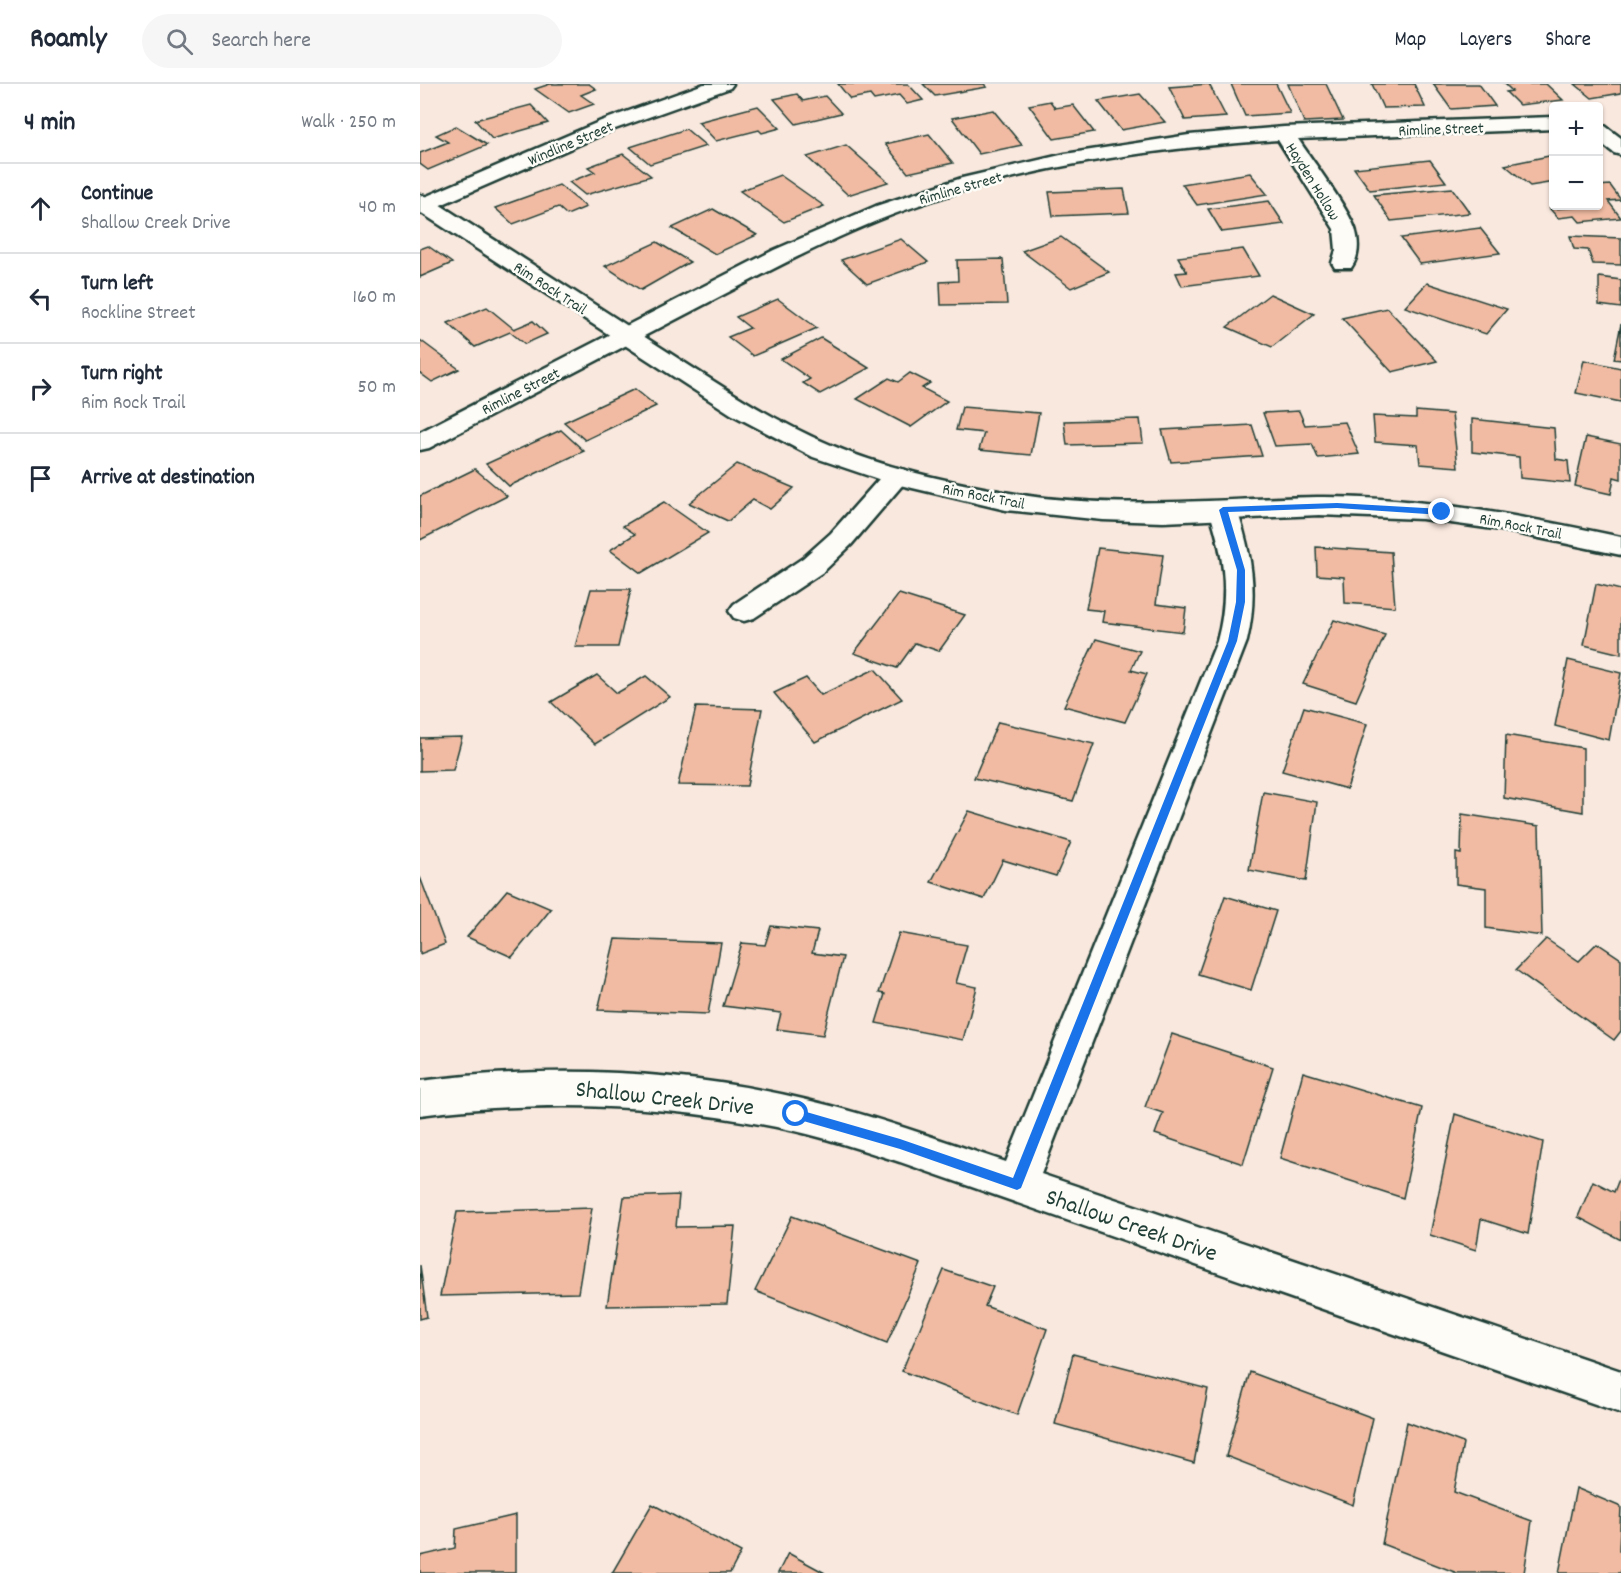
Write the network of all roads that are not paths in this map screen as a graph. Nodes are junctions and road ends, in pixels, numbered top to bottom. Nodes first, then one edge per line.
1 (723, 84) edge
2 (1549, 123) edge
3 (1603, 123) edge
4 (1284, 133) junction
5 (1621, 149) edge
6 (422, 205) edge
7 (1342, 263) dead end
8 (626, 336) junction
9 (420, 442) edge
10 (896, 476) junction
11 (1223, 510) junction
12 (1621, 546) edge
13 (744, 611) dead end
14 (420, 1098) edge
15 (1017, 1185) junction
16 (1621, 1392) edge

1 - 6 street, Windline Street
2 - 4 street, Rimline Street
3 - 5 street
4 - 7 street, Hayden Hollow
4 - 8 street, Rimline Street
6 - 8 street, Rim Rock Trail
8 - 9 street, Rimline Street
8 - 10 street, Rim Rock Trail
10 - 11 street, Rim Rock Trail
10 - 13 street
11 - 12 street, Rim Rock Trail
11 - 15 street
14 - 15 street, Shallow Creek Drive
15 - 16 street, Shallow Creek Drive

